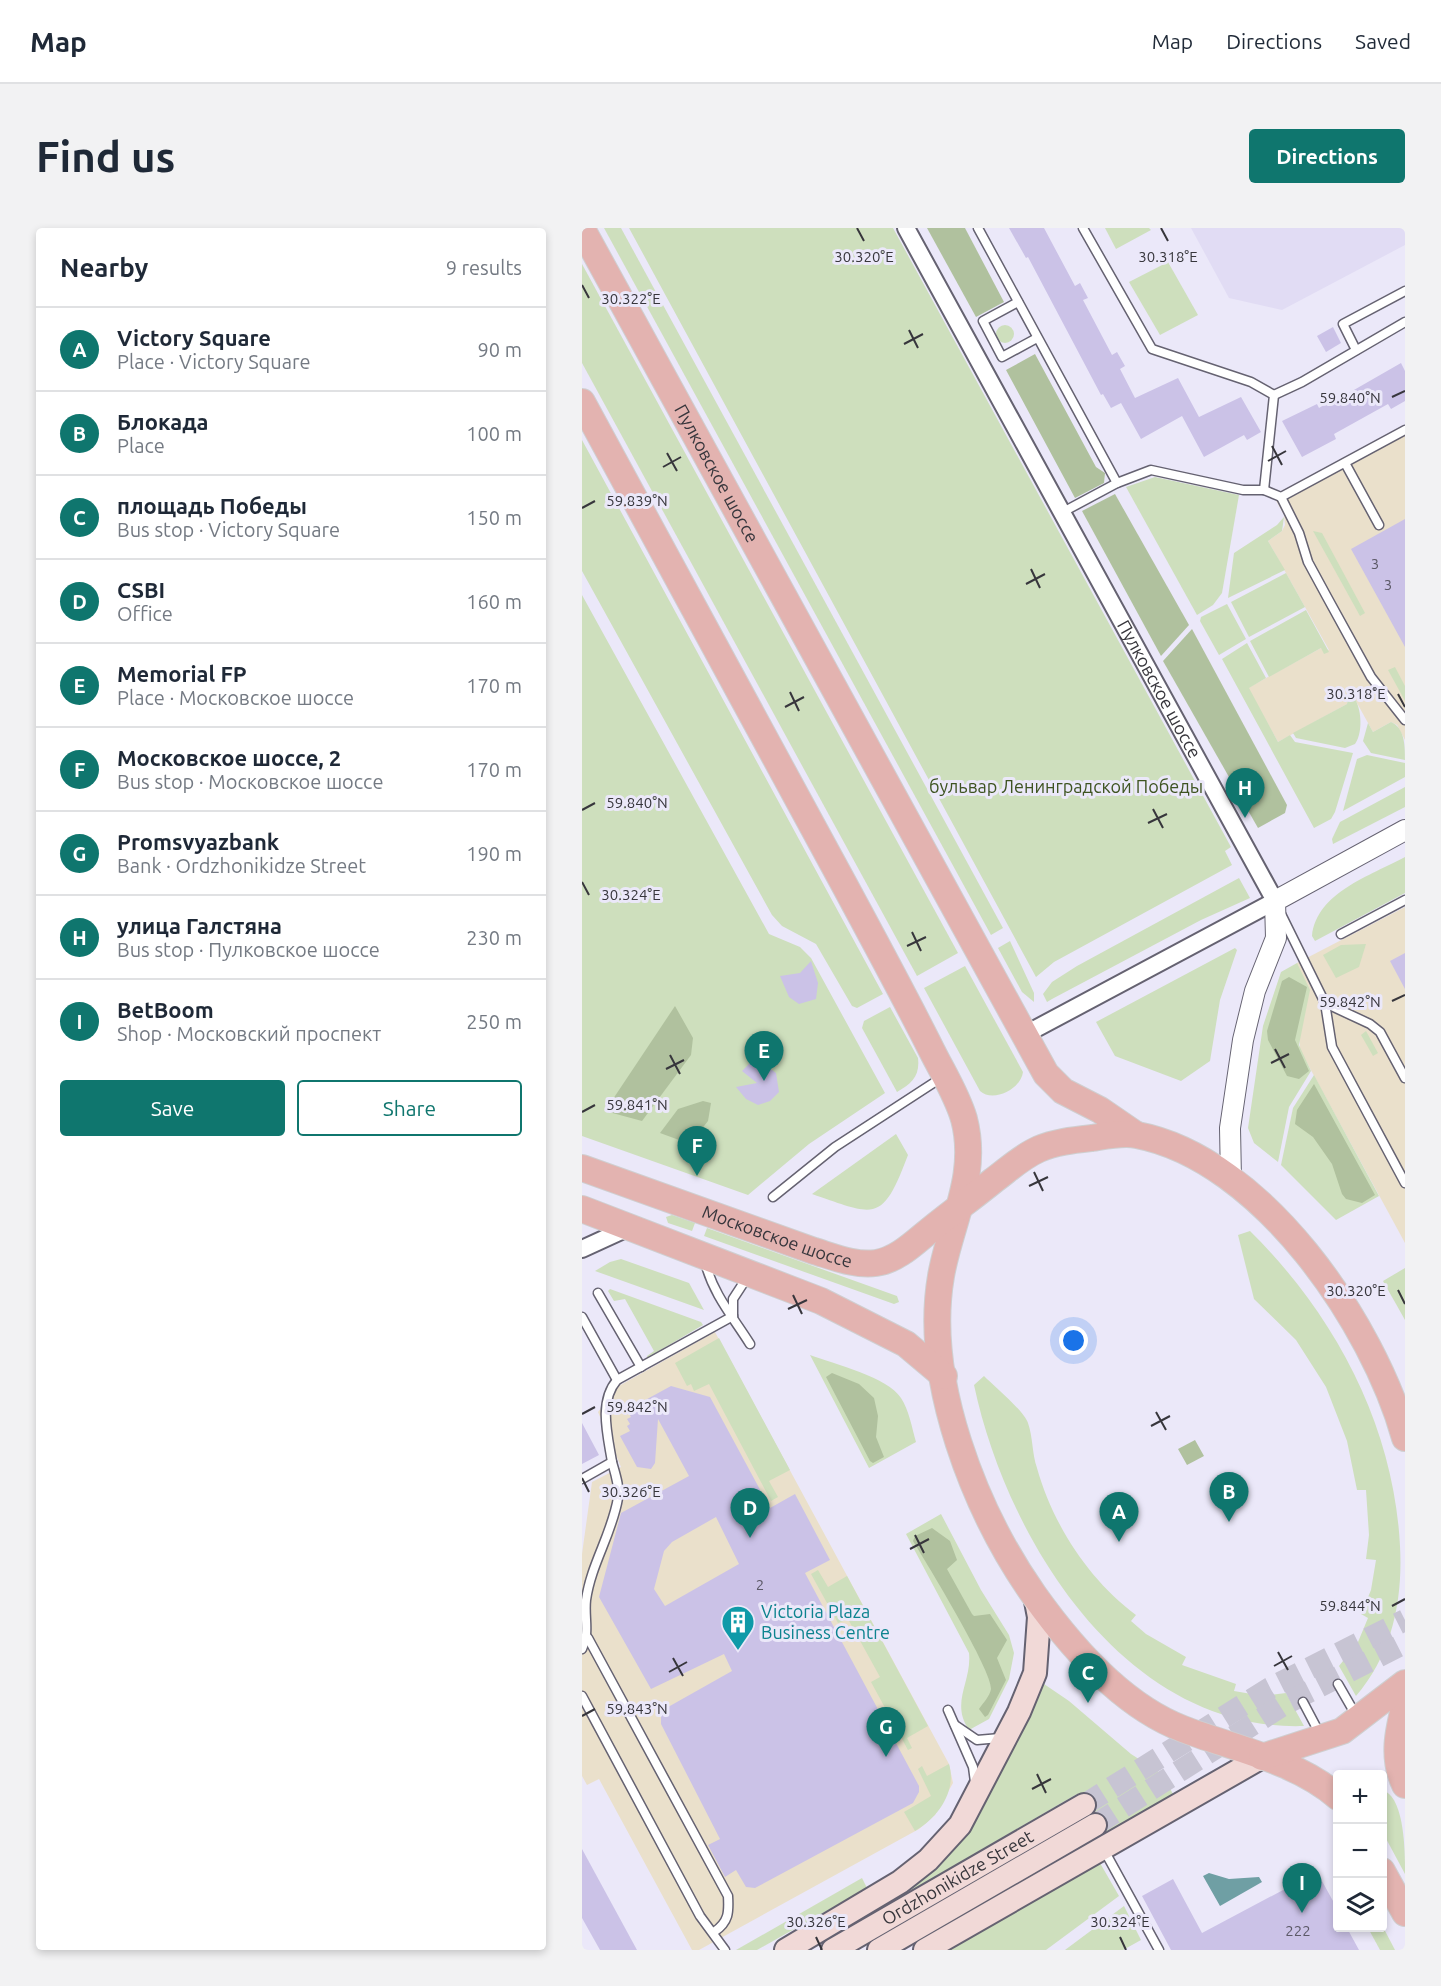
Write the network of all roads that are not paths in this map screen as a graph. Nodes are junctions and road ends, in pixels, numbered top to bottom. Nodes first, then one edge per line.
1 (906, 228) edge
2 (978, 228) edge
3 (1083, 228) edge
4 (582, 229) edge
5 (1405, 291) edge
6 (1018, 302) junction
7 (1405, 322) edge
8 (1037, 338) junction
9 (1356, 350) junction
10 (1274, 395) junction
11 (582, 402) edge
12 (1405, 430) edge
13 (1345, 463) junction
14 (1117, 483) junction
15 (1264, 490) junction
16 (1281, 497) junction
17 (1061, 513) junction
18 (1379, 525) dead end
19 (1405, 720) edge
20 (1405, 830) edge
21 (1405, 900) edge
22 (1275, 901) junction
23 (1341, 934) dead end
24 (1325, 1003) junction
25 (1024, 1035) junction
26 (944, 1076) junction
27 (1405, 1077) edge
28 (1136, 1134) junction
29 (582, 1168) edge
30 (1231, 1179) junction
31 (1405, 1183) edge
32 (772, 1197) dead end
33 (962, 1204) junction
34 (582, 1209) edge
35 (630, 1227) junction
36 (582, 1249) edge
37 (703, 1256) junction
38 (751, 1273) junction
39 (597, 1293) dead end
40 (733, 1316) junction
41 (582, 1317) edge
42 (750, 1344) dead end
43 (641, 1367) junction
44 (944, 1376) junction
45 (617, 1380) junction
46 (1399, 1408) edge
47 (1405, 1438) edge
48 (612, 1462) junction
49 (582, 1479) edge
50 (1035, 1596) junction
51 (588, 1638) junction
52 (582, 1649) edge
53 (1405, 1683) edge
54 (1338, 1684) dead end
55 (582, 1696) edge
56 (1303, 1702) dead end
57 (1405, 1704) edge
58 (948, 1710) dead end
59 (1359, 1720) junction
60 (953, 1723) junction
61 (1006, 1737) junction
62 (1323, 1739) junction
63 (1262, 1757) junction
64 (1405, 1785) edge
65 (1333, 1793) edge
66 (976, 1794) junction
67 (1084, 1805) tunnel mouth
68 (1095, 1825) tunnel mouth
69 (1103, 1847) junction
70 (1387, 1878) edge
71 (1405, 1913) edge
72 (714, 1932) junction
73 (725, 1950) edge
74 (786, 1950) edge
75 (833, 1950) edge
76 (879, 1950) edge
77 (925, 1950) edge
78 (1159, 1950) edge

1 - 17 street, Пулковское шоссе
2 - 6 lane
3 - 10 lane
4 - 25 main road, Пулковское шоссе
5 - 9 lane
6 - 8 lane
6 - 8 lane
7 - 9 lane
8 - 14 lane
9 - 10 lane
10 - 15 lane
11 - 26 main road
12 - 13 lane
13 - 16 lane
13 - 18 lane
14 - 15 lane
14 - 17 lane
15 - 16 lane
16 - 19 lane
17 - 22 street, Пулковское шоссе
20 - 22 street
21 - 23 lane
22 - 24 lane
22 - 25 street
22 - 30 street
24 - 27 lane
24 - 31 lane
25 - 28 main road, Пулковское шоссе
26 - 32 lane
26 - 33 main road
28 - 30 main road, Пулковское шоссе
28 - 33 main road, Московское шоссе
29 - 33 main road, Московское шоссе
30 - 46 main road, Пулковское шоссе
33 - 44 main road
34 - 35 main road
35 - 36 street
35 - 37 main road
37 - 38 main road
37 - 40 lane
38 - 40 lane
38 - 44 main road
39 - 43 lane
40 - 42 lane
40 - 43 lane
41 - 45 lane
43 - 45 lane
44 - 50 main road
45 - 48 lane
46 - 47 main road, Пулковское шоссе
48 - 49 lane
48 - 51 lane
50 - 61 main road
50 - 63 main road
51 - 52 lane
51 - 72 lane
53 - 59 main road
54 - 59 lane
55 - 72 lane
56 - 62 lane
57 - 64 main road
58 - 60 lane
59 - 62 main road
60 - 61 lane
60 - 66 lane
61 - 66 main road
62 - 63 main road
63 - 65 main road
63 - 69 main road
66 - 74 main road
67 - 75 main road, Ordzhonikidze Street
68 - 76 main road, Ordzhonikidze Street
69 - 77 main road
69 - 78 lane
70 - 71 main road
72 - 73 lane

